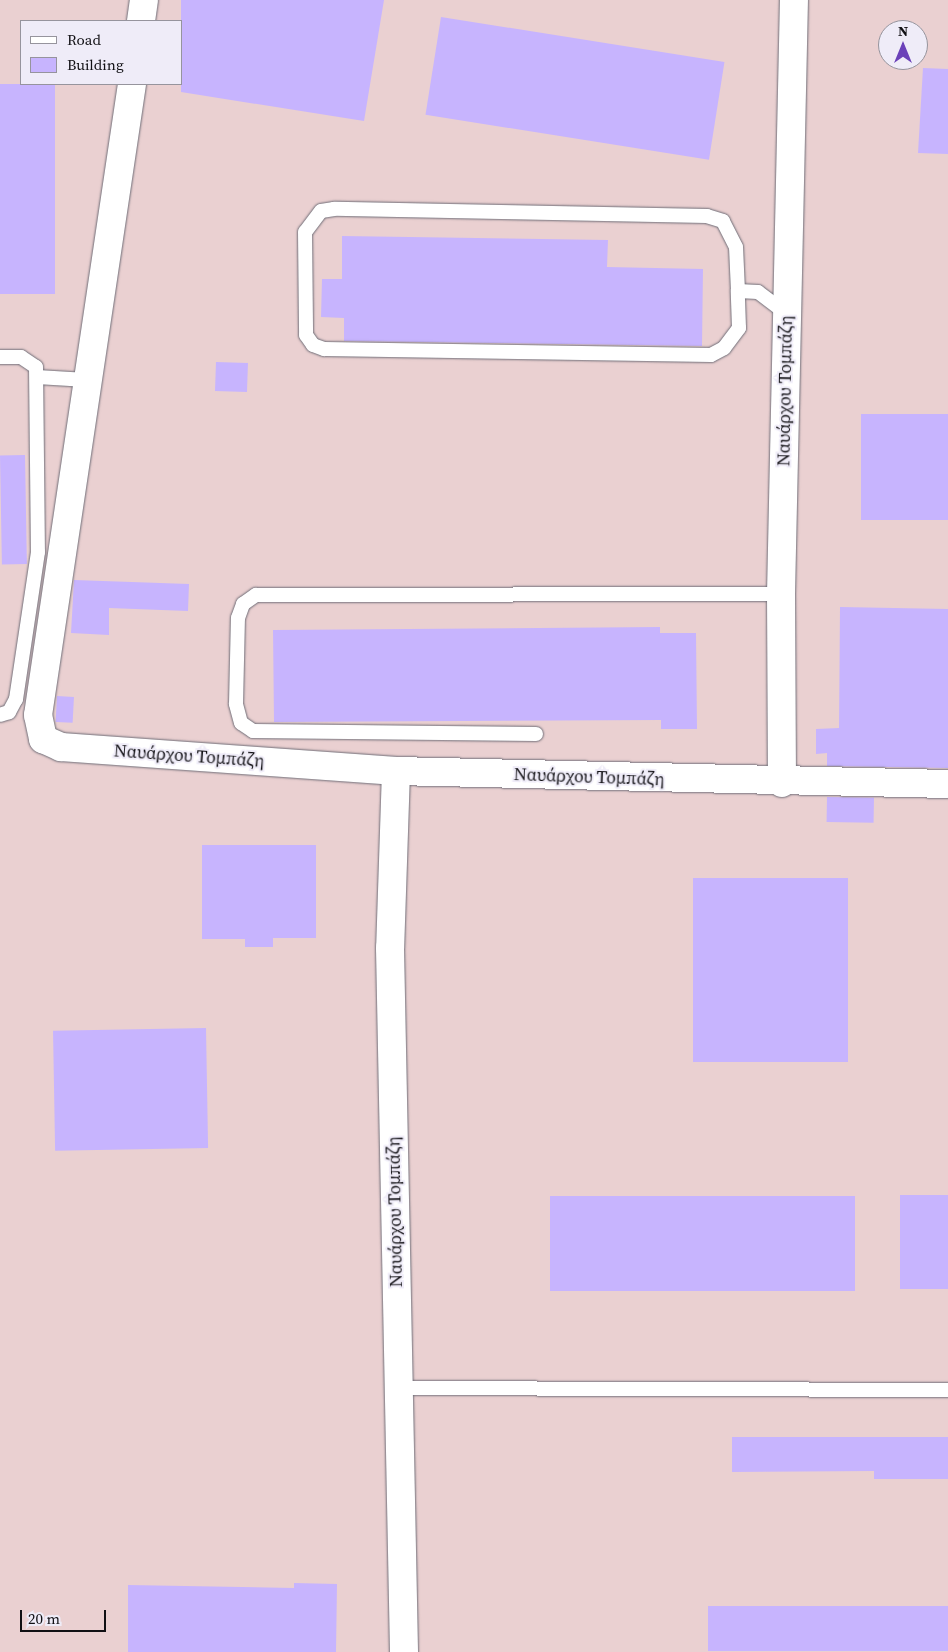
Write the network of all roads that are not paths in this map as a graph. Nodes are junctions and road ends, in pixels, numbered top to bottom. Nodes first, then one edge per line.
1 (144, 0) edge
2 (794, 0) edge
3 (141, 20) edge
4 (132, 85) edge
5 (738, 291) junction
6 (786, 313) junction
7 (0, 357) edge
8 (37, 377) junction
9 (87, 380) junction
10 (781, 594) junction
11 (0, 715) edge
12 (536, 734) dead end
13 (396, 771) junction
14 (782, 783) junction
15 (948, 784) edge
16 (398, 1388) junction
17 (948, 1390) edge
18 (404, 1652) edge

1 - 3 street
2 - 6 street, Ναυάρχου Τομπάζη
4 - 9 street
5 - 5 lane
5 - 6 lane
6 - 10 street, Ναυάρχου Τομπάζη
7 - 8 lane
8 - 9 lane
8 - 11 lane
9 - 13 street, Ναυάρχου Τομπάζη
10 - 12 lane
10 - 14 street, Ναυάρχου Τομπάζη
13 - 14 street, Ναυάρχου Τομπάζη
13 - 16 street, Ναυάρχου Τομπάζη
14 - 15 street, Ναυάρχου Τομπάζη
16 - 17 lane
16 - 18 street, Ναυάρχου Τομπάζη

